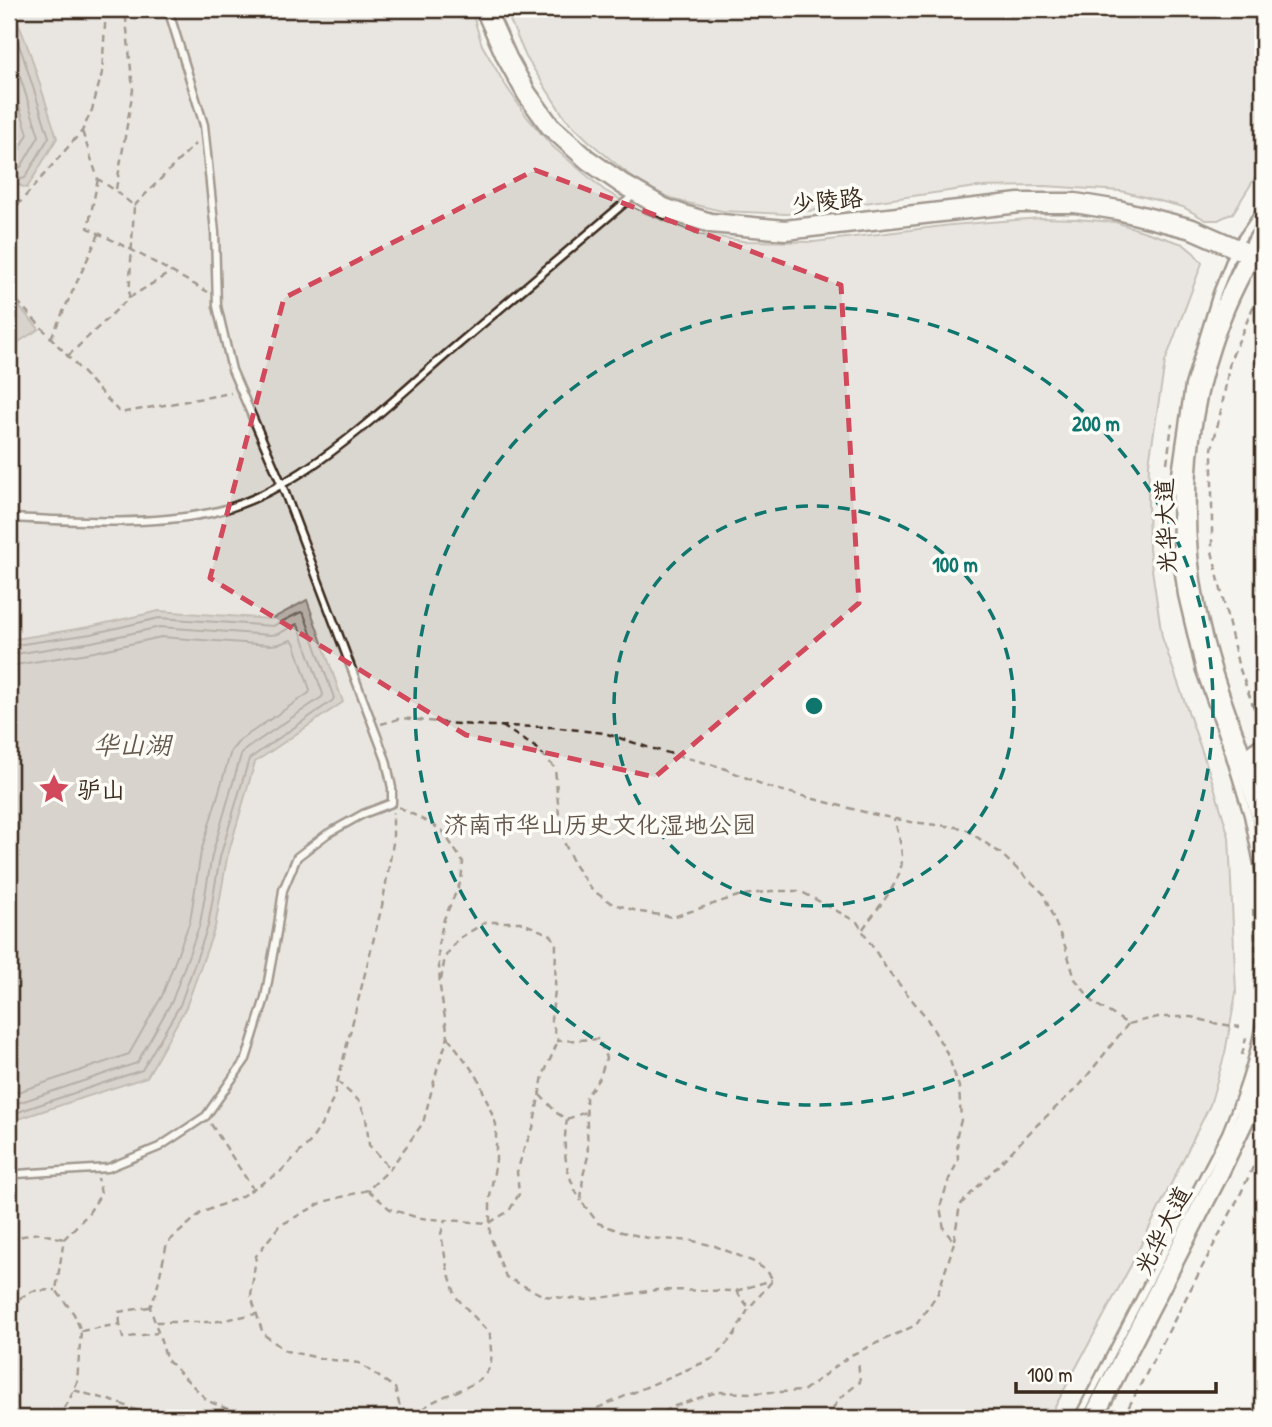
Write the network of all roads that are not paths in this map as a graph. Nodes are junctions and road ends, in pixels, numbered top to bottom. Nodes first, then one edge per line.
1 (168, 9) edge
2 (485, 9) edge
3 (636, 192) junction
4 (1263, 207) edge
5 (1263, 231) edge
6 (1250, 254) edge
7 (282, 485) junction
8 (9, 518) edge
9 (1263, 747) edge
10 (1243, 761) junction
11 (1263, 823) edge
12 (1263, 908) edge
13 (1263, 987) edge
14 (1263, 1058) edge
15 (9, 1177) edge
16 (1078, 1418) edge
17 (1093, 1418) edge

1 - 7 lane
2 - 3 main road, 少陵路
3 - 6 main road, 少陵路
3 - 7 lane
4 - 6 lane
5 - 6 main road, 光华大道
6 - 10 main road, 光华大道
6 - 12 lane
7 - 8 lane
7 - 15 lane
9 - 10 main road
10 - 11 main road, 光华大道
13 - 16 lane
14 - 17 main road, 光华大道

